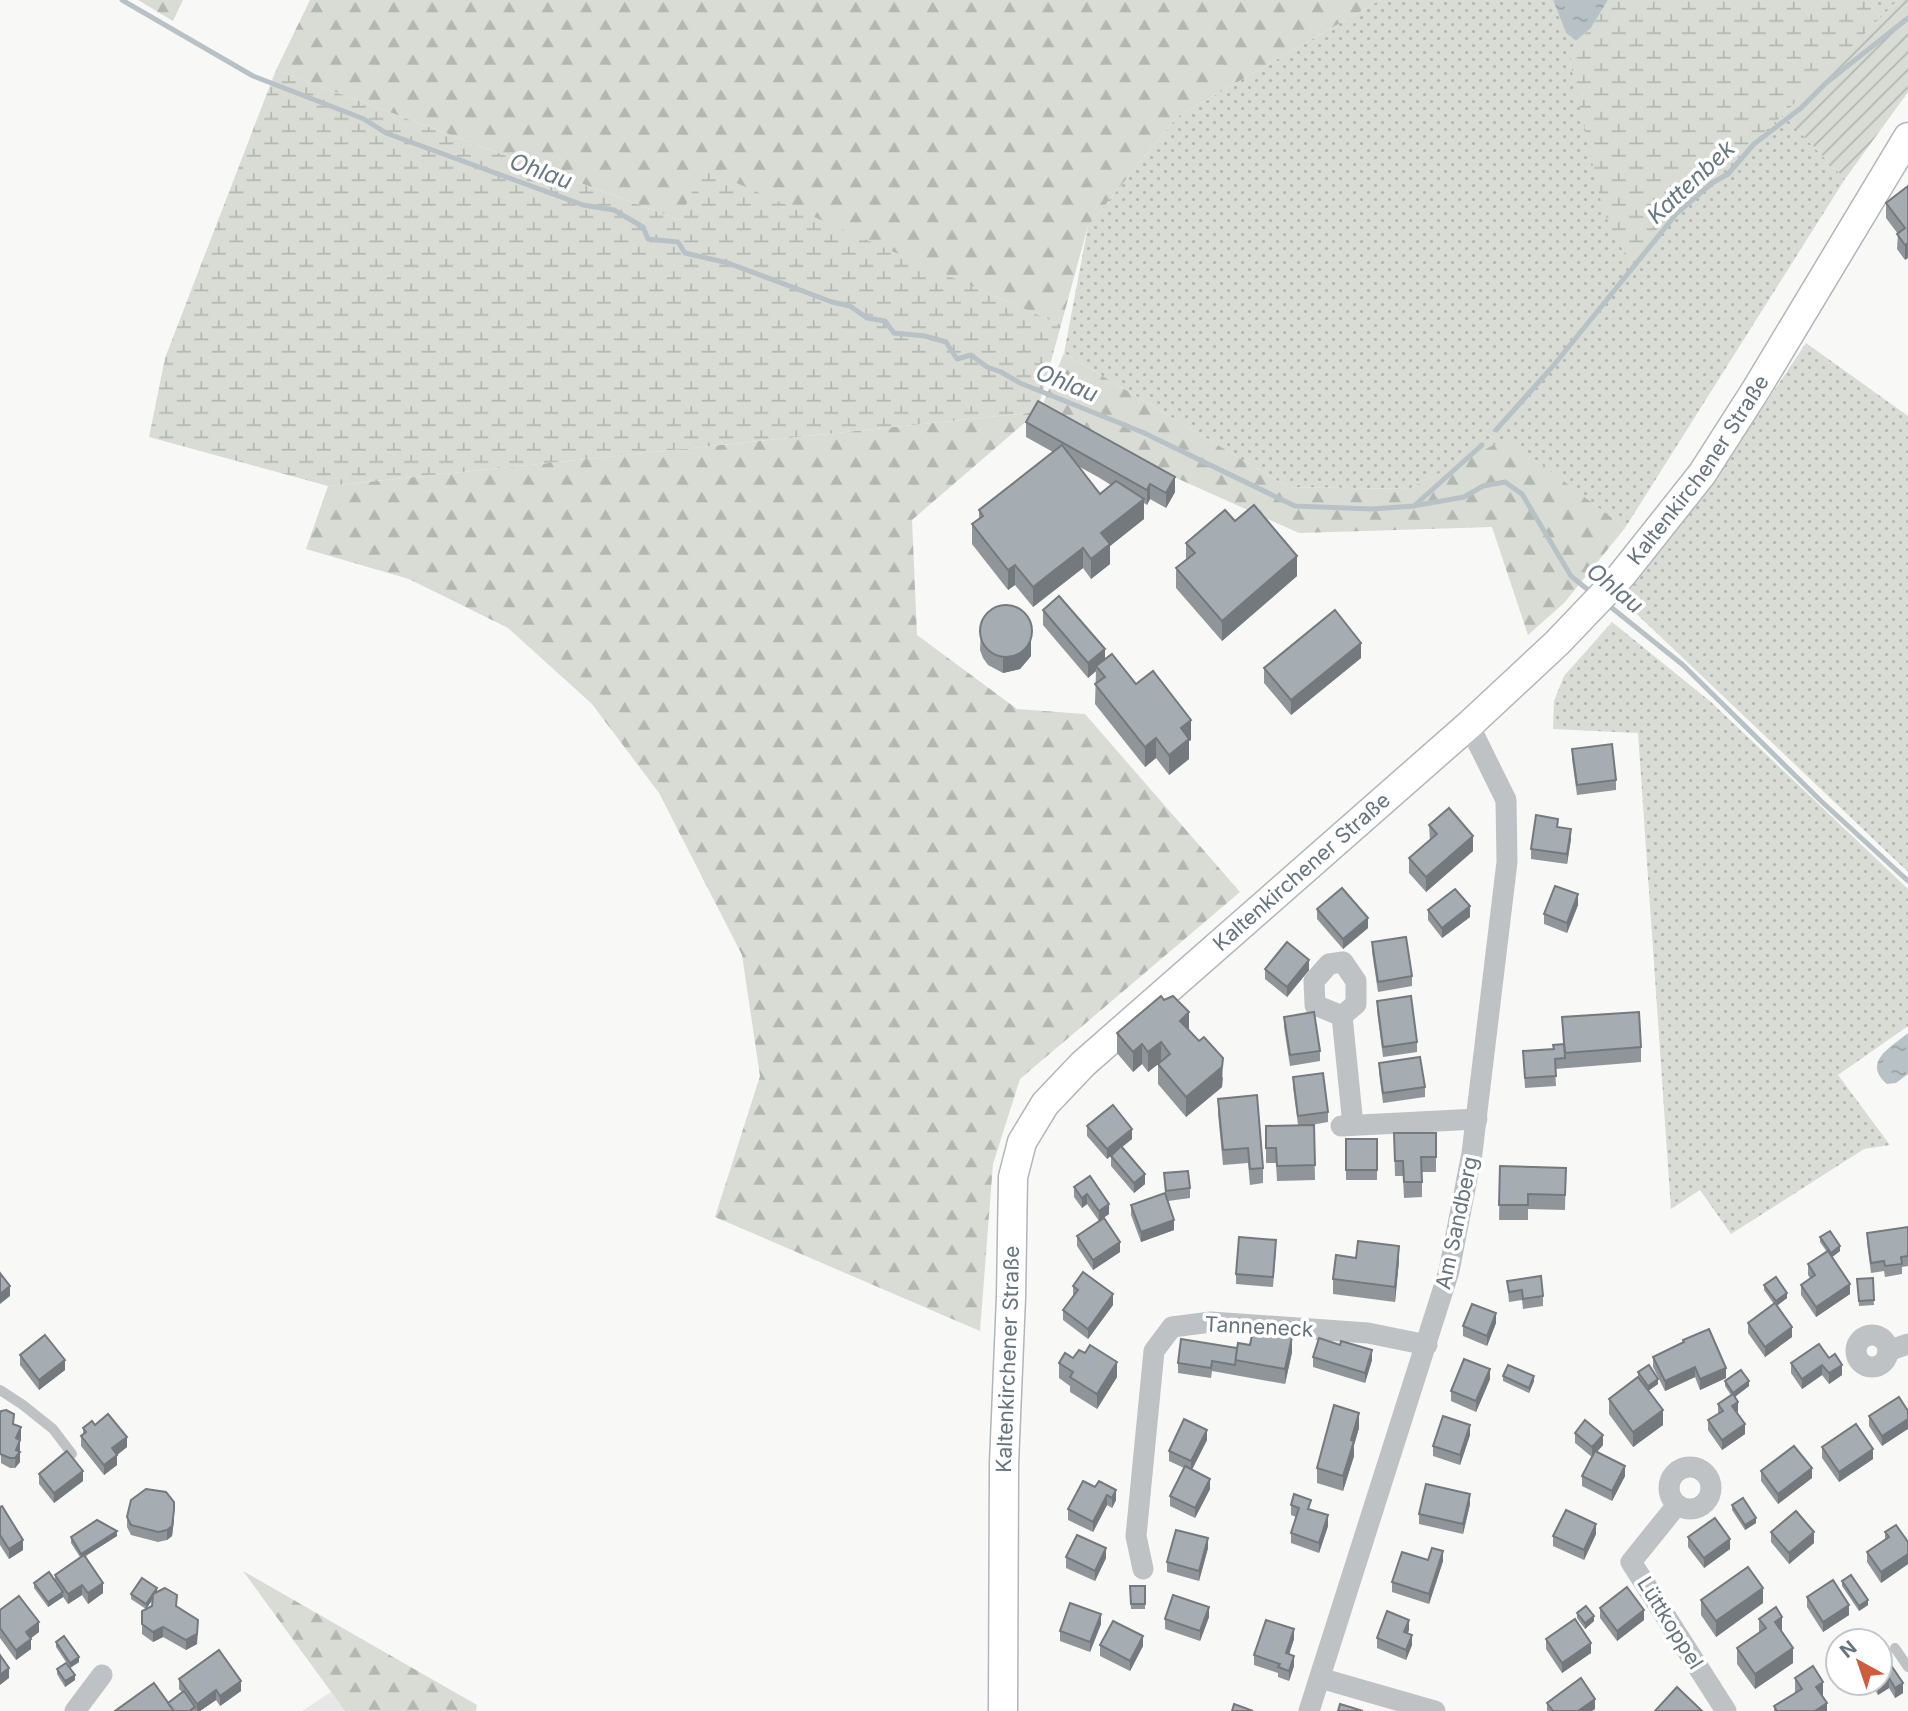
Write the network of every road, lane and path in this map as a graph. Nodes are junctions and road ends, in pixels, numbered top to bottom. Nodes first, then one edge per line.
1 (1908, 136) edge
2 (1469, 725) junction
3 (1342, 1016) dead end
4 (1477, 1119) junction
5 (1426, 1345) junction
6 (0, 1390) edge
7 (72, 1454) edge
8 (1677, 1505) dead end
9 (1143, 1569) dead end
10 (1895, 1648) dead end
11 (1908, 1667) edge
12 (102, 1675) dead end
13 (1320, 1678) junction
14 (75, 1711) edge
15 (1003, 1711) edge
16 (1309, 1711) edge
17 (1436, 1711) edge
18 (1726, 1711) edge

1 - 2 main road, Kaltenkirchener Straße
2 - 4 street, Am Sandberg
2 - 15 main road, Kaltenkirchener Straße
3 - 4 street
4 - 5 street, Am Sandberg
5 - 9 street, Tanneneck
5 - 13 street, Am Sandberg
6 - 7 lane
8 - 18 street, Lüttkoppel
10 - 11 lane
12 - 14 street
13 - 16 street, Am Sandberg
13 - 17 street

